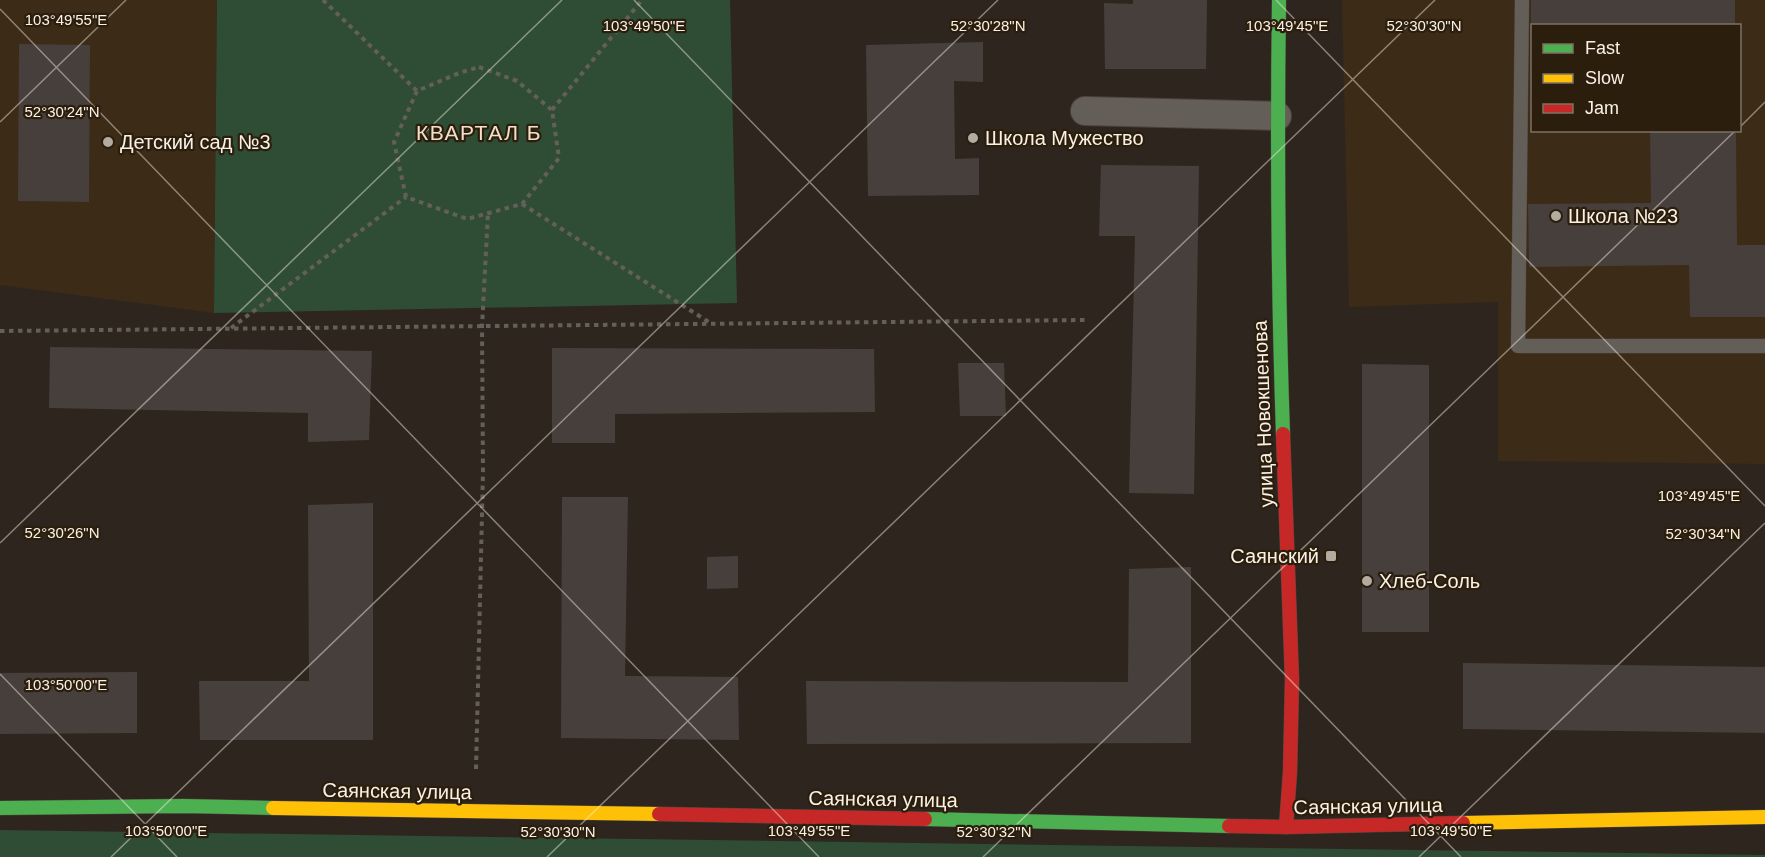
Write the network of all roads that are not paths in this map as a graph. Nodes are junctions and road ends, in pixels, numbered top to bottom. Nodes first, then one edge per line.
1 (1279, 0) edge
2 (1522, 0) edge
3 (1085, 111) dead end
4 (1277, 116) junction
5 (1765, 346) edge
6 (0, 808) edge
7 (1765, 817) edge
8 (1286, 827) junction

1 - 4 street, улица Новокшенова
2 - 5 lane
3 - 4 street
4 - 8 street, улица Новокшенова
6 - 8 street, Саянская улица
7 - 8 street, Саянская улица

